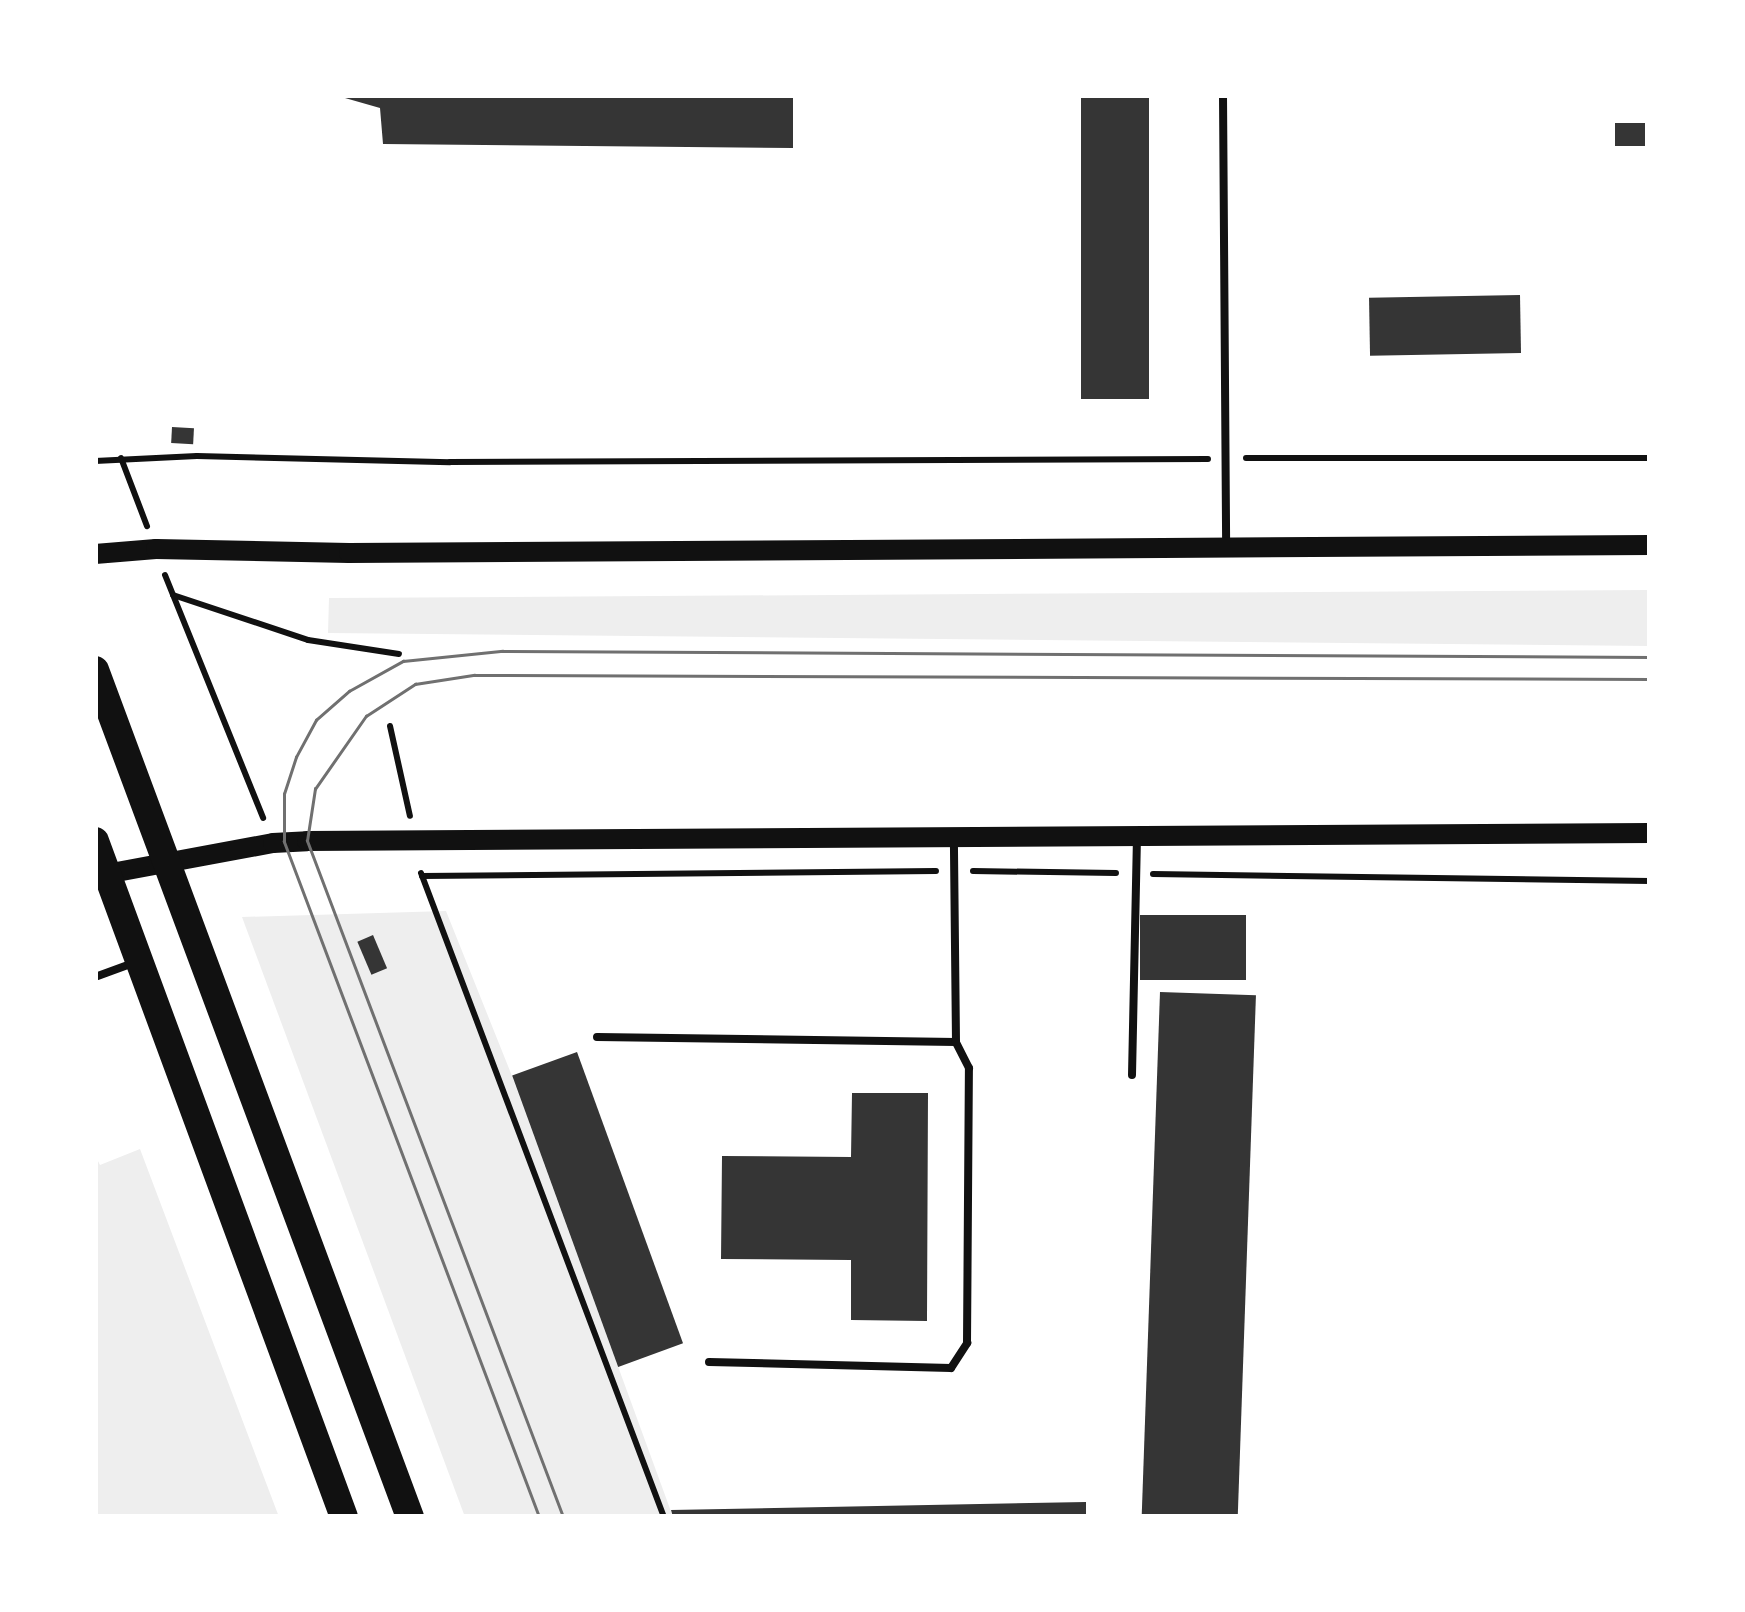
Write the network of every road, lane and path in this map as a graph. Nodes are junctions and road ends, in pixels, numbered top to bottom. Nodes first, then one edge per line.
1 (1223, 95) edge
2 (120, 458) junction
3 (1228, 458) junction
4 (1650, 458) edge
5 (95, 461) edge
6 (1650, 545) edge
7 (1226, 548) junction
8 (156, 549) junction
9 (95, 554) edge
10 (174, 596) junction
11 (399, 654) dead end
12 (95, 670) edge
13 (390, 726) dead end
14 (1650, 833) edge
15 (1137, 838) junction
16 (954, 839) junction
17 (416, 840) junction
18 (95, 841) edge
19 (272, 843) junction
20 (167, 862) junction
21 (954, 870) junction
22 (106, 874) junction
23 (1136, 874) junction
24 (422, 876) junction
25 (1650, 882) edge
26 (136, 962) junction
27 (95, 977) edge
28 (597, 1037) dead end
29 (956, 1042) junction
30 (1132, 1074) dead end
31 (709, 1362) dead end
32 (344, 1517) edge
33 (410, 1517) edge
34 (664, 1517) edge

1 - 3 lane
2 - 3 path
2 - 5 path
2 - 8 path
3 - 4 path
3 - 7 lane
6 - 7 main road
7 - 8 main road
8 - 9 main road
8 - 10 path
10 - 11 path
10 - 19 path
12 - 20 highway
13 - 17 path
14 - 15 main road
15 - 16 main road
15 - 23 lane
16 - 17 main road
16 - 21 lane
17 - 19 main road
17 - 24 path
18 - 22 highway
19 - 20 main road
20 - 22 main road
20 - 33 highway
21 - 23 path
21 - 24 path
21 - 29 lane
22 - 26 highway
23 - 25 path
23 - 30 lane
24 - 34 path
26 - 27 lane
26 - 32 highway
28 - 29 lane
29 - 31 lane

